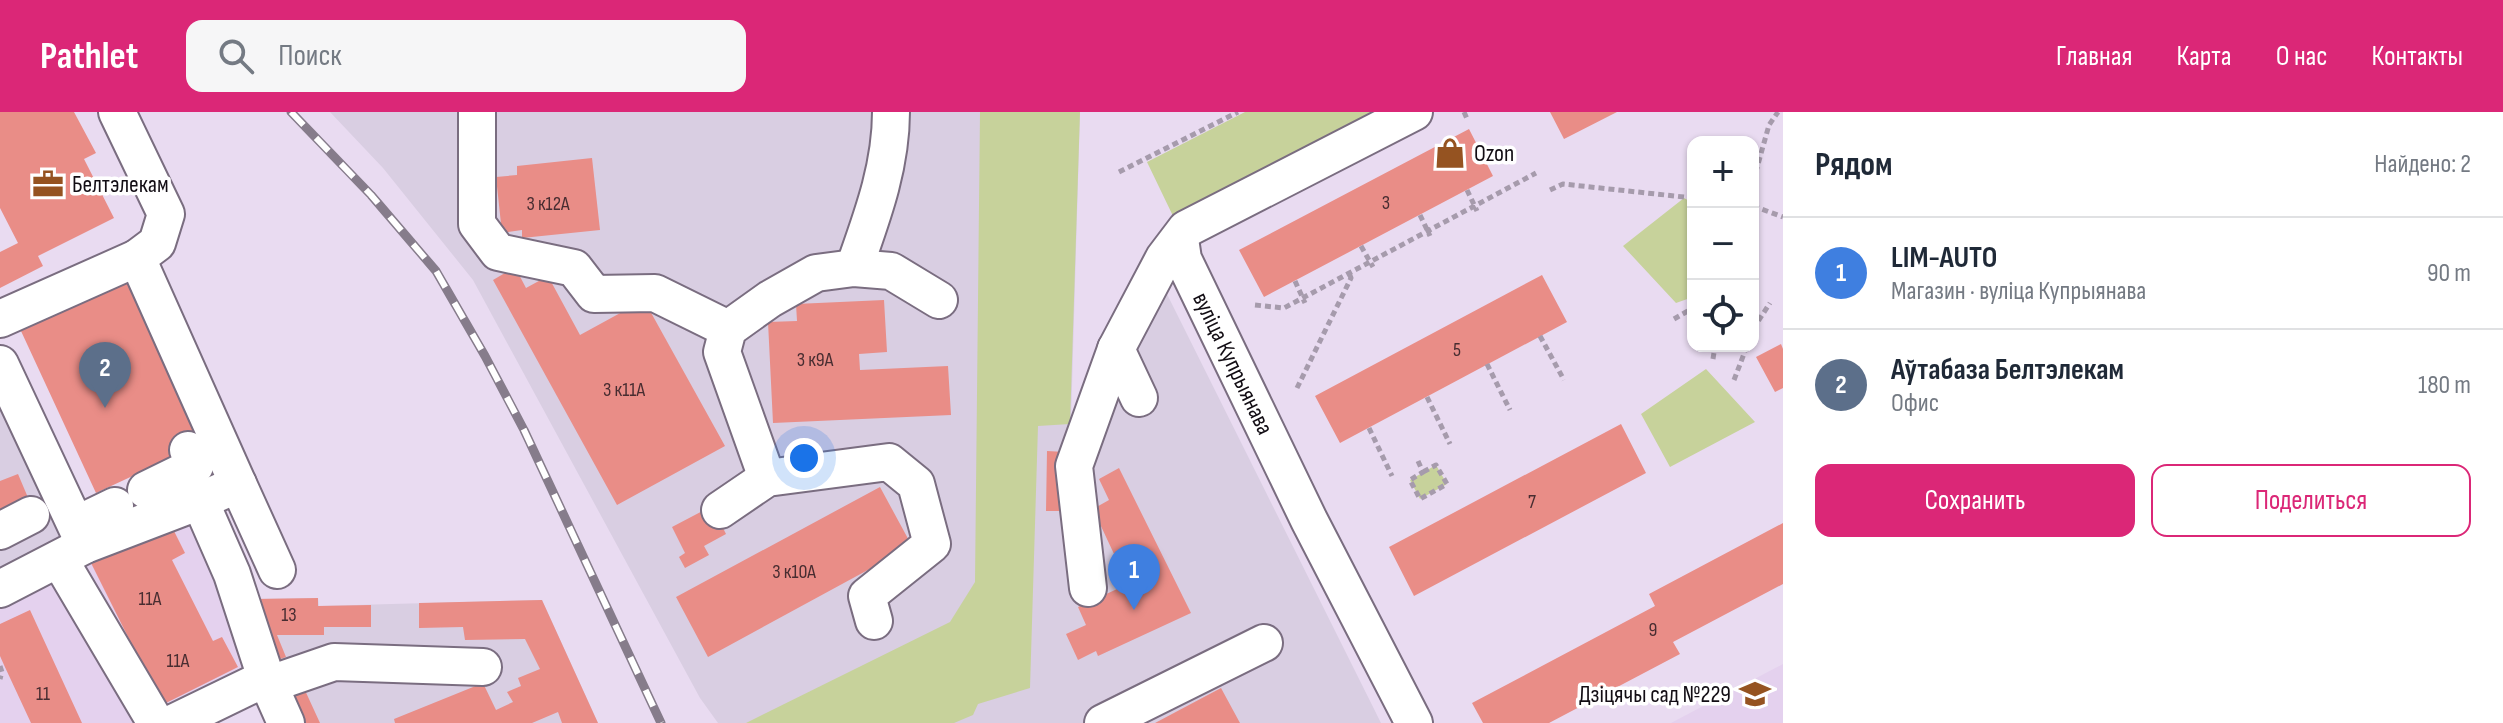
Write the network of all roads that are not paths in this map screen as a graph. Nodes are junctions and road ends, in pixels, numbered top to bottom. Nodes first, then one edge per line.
1 (117, 112) edge
2 (477, 112) edge
3 (891, 112) edge
4 (1414, 112) edge
5 (1180, 239) junction
6 (137, 258) junction
7 (854, 268) junction
8 (939, 300) dead end
9 (0, 319) edge
10 (728, 329) junction
11 (1116, 349) junction
12 (0, 364) edge
13 (1139, 398) dead end
14 (188, 450) dead end
15 (767, 478) junction
16 (238, 484) junction
17 (200, 501) junction
18 (720, 510) dead end
19 (72, 552) junction
20 (277, 570) dead end
21 (1088, 588) dead end
22 (0, 589) edge
23 (874, 621) dead end
24 (1264, 643) dead end
25 (483, 667) dead end
26 (266, 678) junction
27 (156, 723) edge
28 (173, 723) edge
29 (286, 723) edge
30 (1103, 723) edge
31 (1414, 723) edge

1 - 6 street
2 - 10 street
3 - 7 street
4 - 5 street
5 - 11 street
5 - 31 street, вуліца Купрыянава
6 - 9 street
6 - 16 street
7 - 8 street
7 - 10 street
10 - 15 street
11 - 13 street
11 - 21 street
12 - 19 street
14 - 19 street
15 - 18 street
15 - 23 street
16 - 17 street
16 - 20 street
17 - 19 street
17 - 26 street
19 - 22 street
19 - 27 street
24 - 30 street
25 - 26 street
26 - 28 street
26 - 29 street

